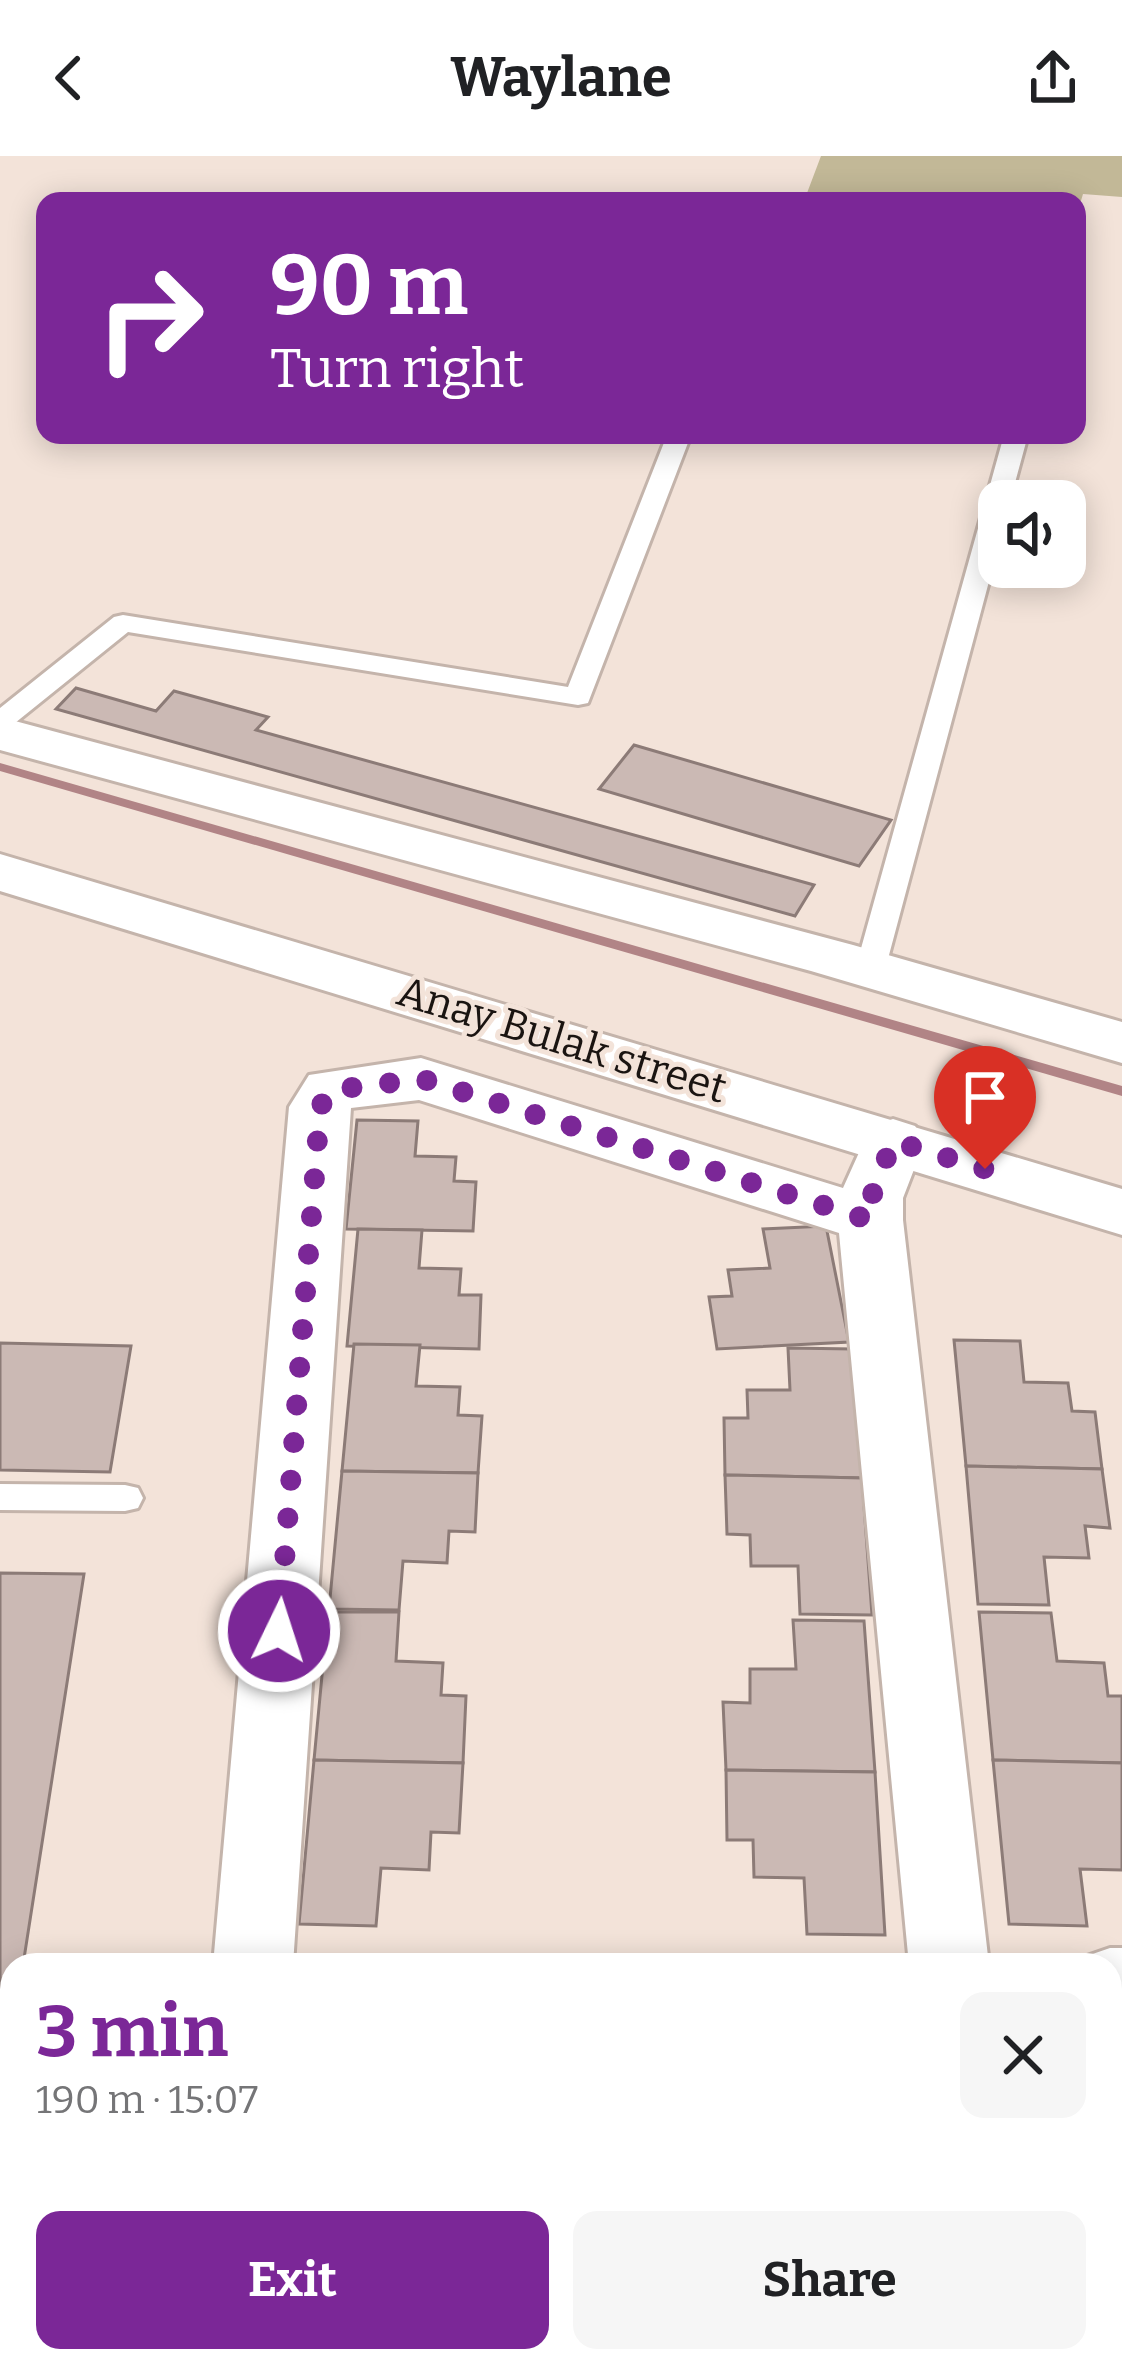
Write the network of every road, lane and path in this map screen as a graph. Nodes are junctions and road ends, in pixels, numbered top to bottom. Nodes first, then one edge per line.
1 (676, 444) edge
2 (1014, 444) edge
3 (0, 721) edge
4 (0, 733) edge
5 (0, 872) edge
6 (870, 970) junction
7 (1122, 1043) edge
8 (893, 1141) junction
9 (1122, 1212) edge
10 (870, 1220) junction
11 (0, 1497) edge
12 (124, 1498) dead end
13 (254, 1953) edge
14 (948, 1953) edge

1 - 3 lane
2 - 6 lane
4 - 6 street
5 - 8 street, Anay Bulak street
6 - 7 street
8 - 9 street, Anay Bulak street
8 - 10 street
10 - 13 street
10 - 14 street
11 - 12 lane

